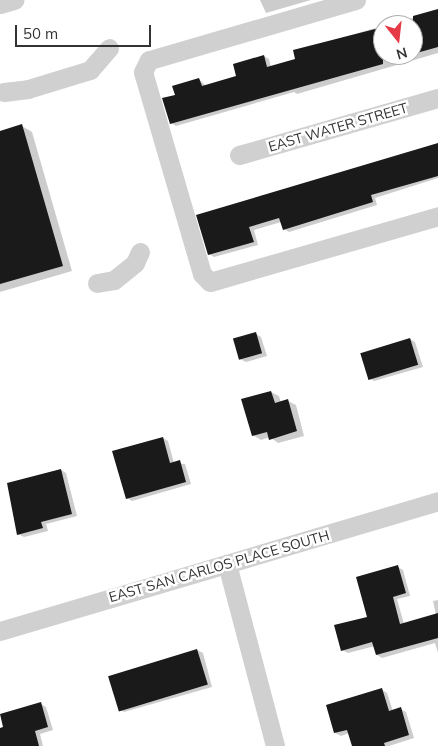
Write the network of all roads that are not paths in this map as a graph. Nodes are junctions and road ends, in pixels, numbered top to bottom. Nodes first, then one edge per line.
1 (14, 0) edge
2 (356, 0) edge
3 (0, 4) edge
4 (109, 48) dead end
5 (4, 92) dead end
6 (438, 98) edge
7 (239, 155) dead end
8 (438, 216) edge
9 (140, 252) dead end
10 (97, 283) dead end
11 (438, 501) edge
12 (227, 564) junction
13 (0, 631) edge
14 (275, 746) edge

1 - 3 street
2 - 8 street
4 - 5 street
6 - 7 street, EAST WATER STREET
9 - 10 street
11 - 12 street, EAST SAN CARLOS PLACE SOUTH
12 - 13 street, EAST SAN CARLOS PLACE SOUTH
12 - 14 street

